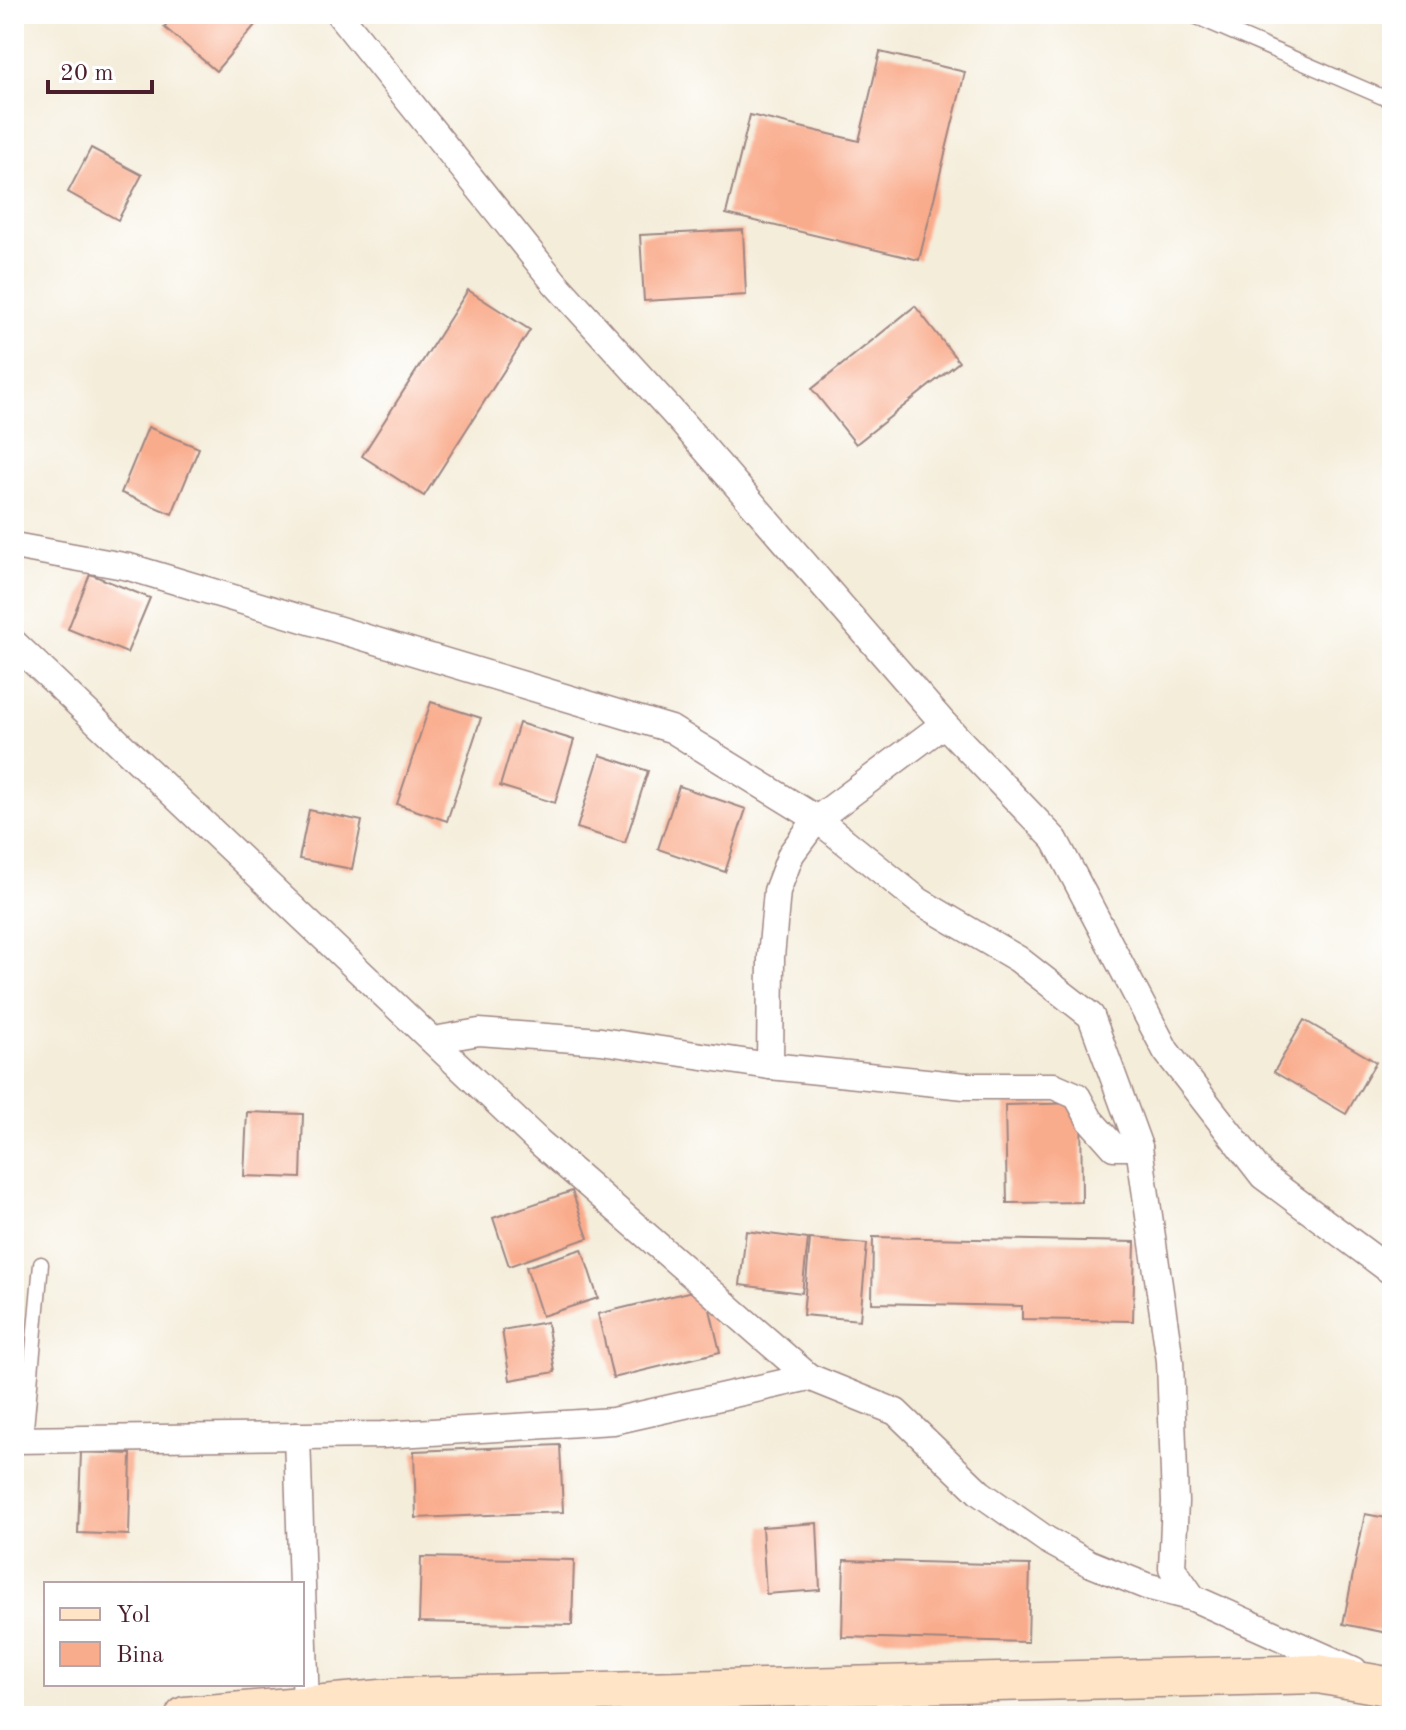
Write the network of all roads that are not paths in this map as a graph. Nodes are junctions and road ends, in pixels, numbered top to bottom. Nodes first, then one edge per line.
1 (339, 14) edge
2 (1190, 14) edge
3 (1392, 101) edge
4 (14, 546) edge
5 (14, 643) edge
6 (944, 724) junction
7 (817, 819) junction
8 (434, 1040) junction
9 (770, 1066) junction
10 (1139, 1147) junction
11 (41, 1264) dead end
12 (1392, 1272) edge
13 (809, 1377) junction
14 (297, 1436) junction
15 (20, 1440) edge
16 (302, 1582) edge
17 (1193, 1598) junction
18 (304, 1646) edge
19 (1387, 1685) edge
20 (889, 1700) edge
21 (306, 1706) junction
22 (405, 1707) edge
23 (185, 1716) edge

1 - 6 street
2 - 3 lane
4 - 7 street
5 - 8 street
6 - 7 street
6 - 12 street
7 - 9 street
7 - 10 street
8 - 9 street
8 - 13 street
9 - 10 street
10 - 17 street
11 - 15 lane
13 - 14 street
13 - 17 street
14 - 15 street
14 - 16 street
17 - 19 street
18 - 21 street
19 - 20 street
20 - 22 street
21 - 22 street
21 - 23 street

